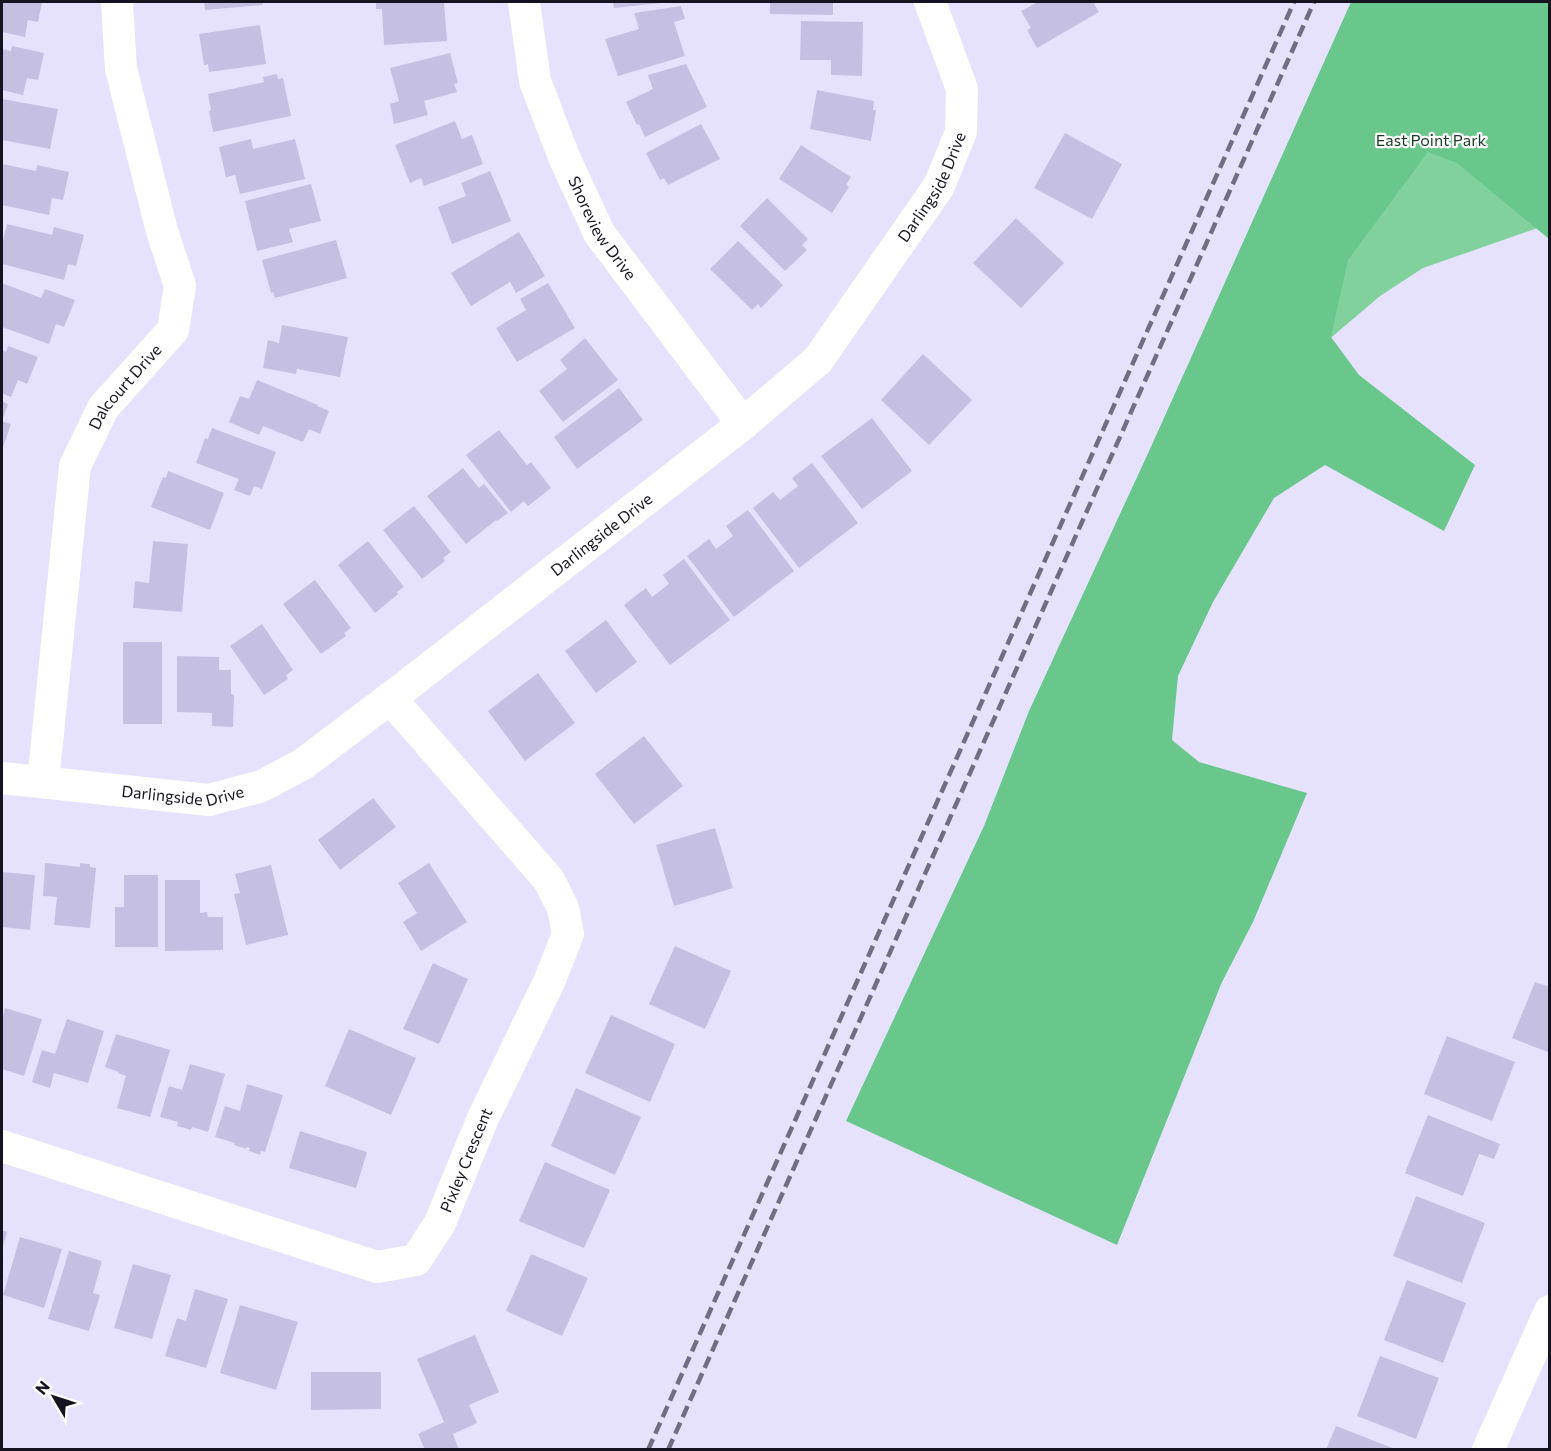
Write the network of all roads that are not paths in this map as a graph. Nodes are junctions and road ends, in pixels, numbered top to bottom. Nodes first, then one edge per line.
1 (117, 2) edge
2 (524, 2) edge
3 (930, 2) edge
4 (743, 424) junction
5 (390, 698) junction
6 (2, 778) edge
7 (43, 782) junction
8 (2, 1146) edge
9 (1550, 1311) edge
10 (1488, 1449) edge

1 - 7 street, Dalcourt Drive
2 - 4 street, Shoreview Drive
3 - 4 street, Darlingside Drive
4 - 5 street, Darlingside Drive
5 - 7 street, Darlingside Drive
5 - 8 street, Pixley Crescent
6 - 7 street, Darlingside Drive
9 - 10 street

